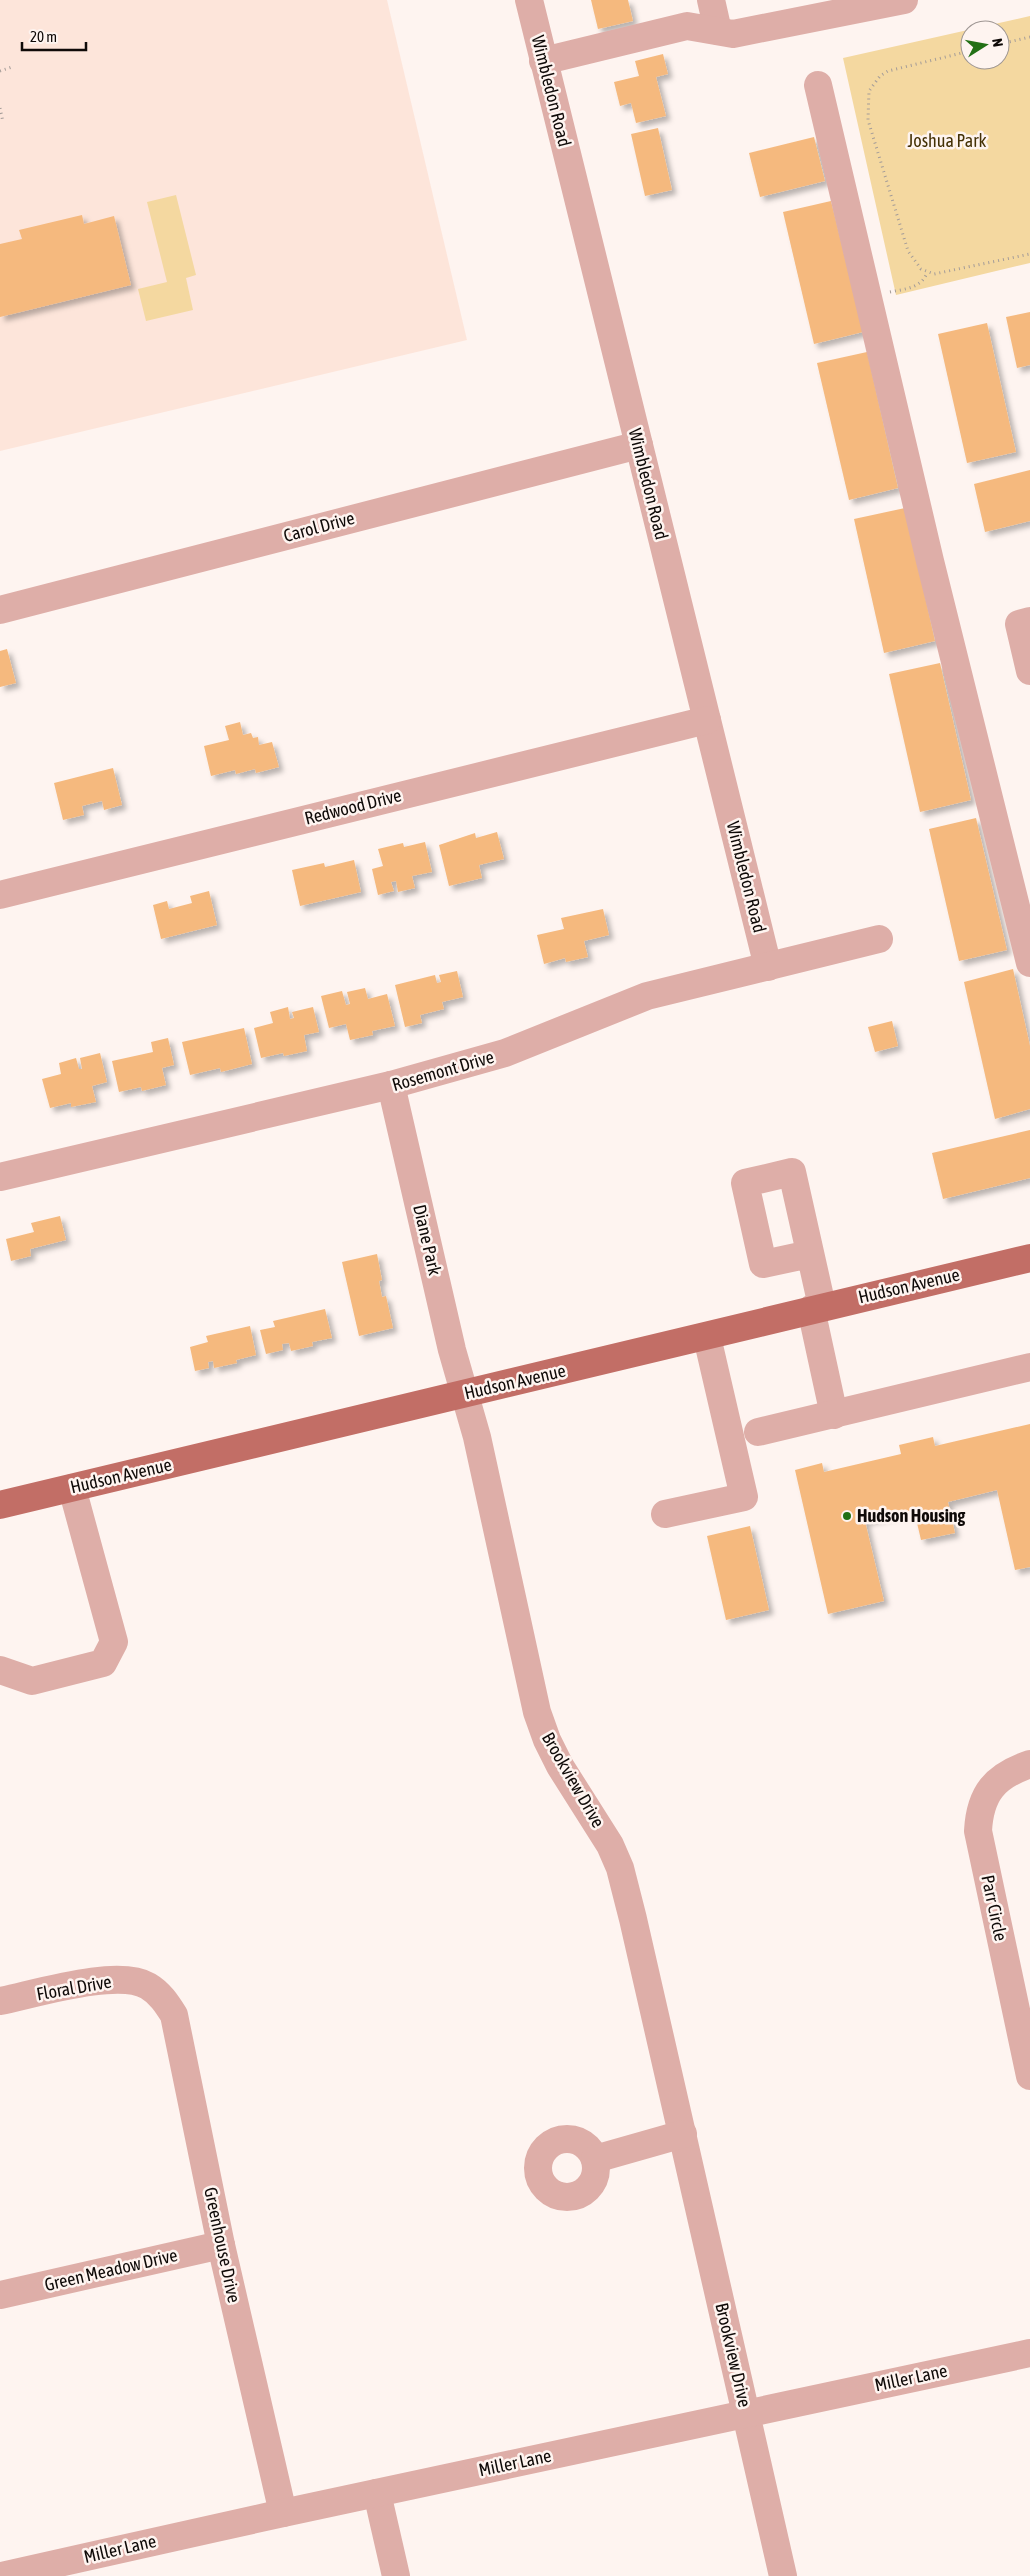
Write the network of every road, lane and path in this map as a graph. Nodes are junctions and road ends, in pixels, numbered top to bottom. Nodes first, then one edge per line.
1 (530, 0) edge
2 (711, 0) edge
3 (904, 0) edge
4 (835, 6) edge
5 (718, 31) junction
6 (1030, 37) edge
7 (1010, 42) edge
8 (960, 53) edge
9 (543, 60) junction
10 (12, 67) dead end
11 (0, 71) edge
12 (818, 86) dead end
13 (0, 108) edge
14 (3, 122) dead end
15 (1030, 254) edge
16 (927, 273) junction
17 (868, 297) junction
18 (639, 445) junction
19 (0, 610) edge
20 (1030, 621) edge
21 (1030, 671) edge
22 (707, 720) junction
23 (0, 894) edge
24 (879, 939) dead end
25 (1030, 963) edge
26 (768, 967) junction
27 (391, 1086) junction
28 (0, 1178) edge
29 (810, 1254) dead end
30 (1030, 1258) edge
31 (817, 1307) junction
32 (706, 1337) junction
33 (1030, 1368) edge
34 (465, 1394) junction
35 (834, 1415) junction
36 (758, 1432) dead end
37 (72, 1488) junction
38 (0, 1505) edge
39 (665, 1514) dead end
40 (0, 1670) edge
41 (1030, 1764) edge
42 (148, 1986) joint
43 (0, 2002) edge
44 (1030, 2076) edge
45 (683, 2134) junction
46 (595, 2159) dead end
47 (222, 2246) junction
48 (0, 2295) edge
49 (1030, 2353) edge
50 (746, 2414) junction
51 (377, 2493) junction
52 (283, 2513) junction
53 (45, 2571) edge
54 (1, 2576) edge
55 (396, 2576) edge
56 (783, 2576) edge

1 - 9 street, Wimbledon Road
2 - 5 street
3 - 4 street
4 - 5 street
5 - 9 street
6 - 7 path
8 - 16 path
9 - 18 street, Wimbledon Road
10 - 11 path
12 - 17 street
13 - 14 path
15 - 16 path
16 - 17 path
17 - 25 street
18 - 19 street, Carol Drive
18 - 22 street, Wimbledon Road
20 - 21 street
22 - 23 street, Redwood Drive
22 - 26 street, Wimbledon Road
24 - 26 street, Rosemont Drive
26 - 27 street, Rosemont Drive
27 - 28 street, Rosemont Drive
27 - 34 street, Diane Park
29 - 31 street
30 - 31 main road, Hudson Avenue
31 - 32 main road, Hudson Avenue
31 - 35 street
32 - 34 main road, Hudson Avenue
32 - 39 street
33 - 35 street
34 - 37 main road, Hudson Avenue
34 - 45 street, Brookview Drive
35 - 36 street
37 - 38 main road, Hudson Avenue
37 - 40 street
41 - 44 street, Parr Circle
42 - 43 street, Floral Drive
42 - 47 street, Greenhouse Drive
45 - 46 street
45 - 50 street, Brookview Drive
47 - 48 street, Green Meadow Drive
47 - 52 street, Greenhouse Drive
49 - 50 street, Miller Lane
50 - 51 street, Miller Lane
50 - 56 street, Brookview Drive
51 - 52 street, Miller Lane
51 - 55 street
52 - 53 street, Miller Lane
53 - 54 street, Miller Lane

